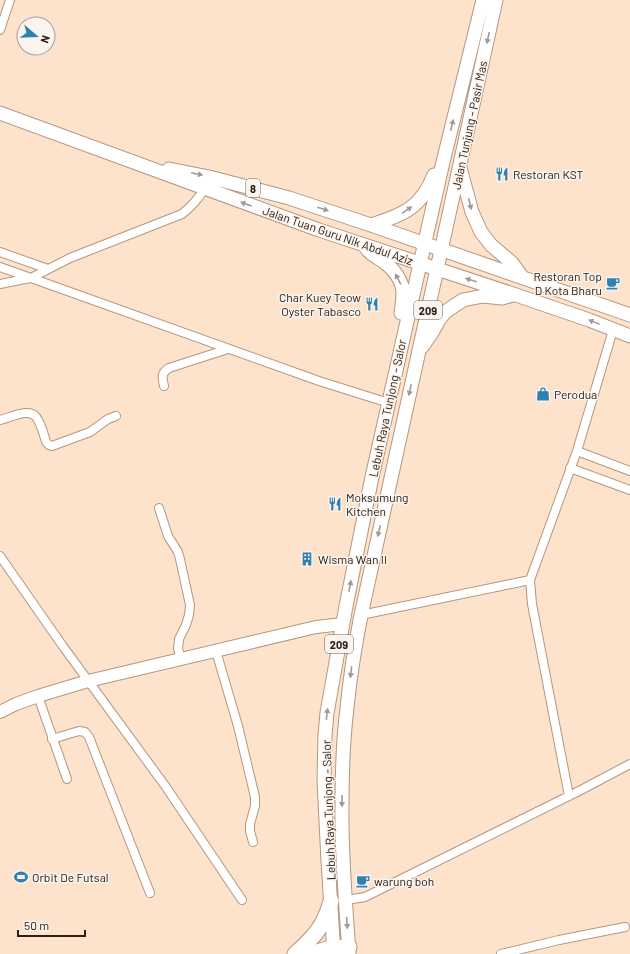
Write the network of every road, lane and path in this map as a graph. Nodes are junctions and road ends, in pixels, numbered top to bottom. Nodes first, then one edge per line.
1 (10, 0) edge
2 (483, 0) edge
3 (496, 0) edge
4 (0, 30) edge
5 (0, 113) edge
6 (132, 161) junction
7 (443, 162) junction
8 (460, 166) junction
9 (204, 189) junction
10 (371, 225) junction
11 (363, 244) junction
12 (424, 244) junction
13 (441, 249) junction
14 (0, 252) edge
15 (420, 263) junction
16 (0, 267) edge
17 (437, 269) junction
18 (46, 270) junction
19 (33, 277) junction
20 (524, 278) junction
21 (0, 284) edge
22 (516, 294) junction
23 (630, 316) edge
24 (613, 330) junction
25 (630, 336) edge
26 (401, 344) junction
27 (228, 349) junction
28 (419, 352) junction
29 (164, 386) dead end
30 (389, 403) junction
31 (116, 416) dead end
32 (0, 420) edge
33 (577, 451) junction
34 (570, 468) junction
35 (630, 471) edge
36 (630, 490) edge
37 (159, 508) dead end
38 (0, 556) edge
39 (530, 580) junction
40 (361, 615) junction
41 (343, 624) junction
42 (216, 651) junction
43 (181, 658) junction
44 (88, 681) junction
45 (38, 696) junction
46 (0, 712) edge
47 (52, 739) junction
48 (630, 764) edge
49 (67, 779) dead end
50 (569, 796) junction
51 (253, 842) dead end
52 (150, 893) dead end
53 (242, 900) dead end
54 (346, 900) junction
55 (330, 901) junction
56 (625, 927) dead end
57 (334, 951) edge
58 (349, 951) edge
59 (295, 954) edge
60 (311, 954) edge
61 (501, 954) edge

1 - 4 street
7 -> 2 main road, Jalan Tunjung - Pasir Mas
3 -> 8 main road, Jalan Tunjung - Pasir Mas
5 - 6 main road, 8
6 - 9 main road, Jalan Tuan Guru Nik Abdul Aziz / 8
6 -> 10 main road, Jalan Tuan Guru Nik Abdul Aziz / 8
10 -> 7 main road
7 - 12 main road, Jalan Tunjung - Pasir Mas
8 - 13 main road, Jalan Tunjung - Pasir Mas
8 -> 20 main road
11 -> 9 main road, Jalan Tuan Guru Nik Abdul Aziz / 8
9 - 18 street
10 - 12 main road, Jalan Tuan Guru Nik Abdul Aziz / 8
11 - 15 main road, Jalan Tuan Guru Nik Abdul Aziz / 8
26 -> 11 main road
12 - 13 main road, Jalan Tuan Guru Nik Abdul Aziz / 8
12 - 15 main road, Lebuh Raya Tunjong - Salor
13 - 17 main road, Lebuh Raya Tunjong - Salor
13 - 20 main road, Jalan Tuan Guru Nik Abdul Aziz / 8
14 - 18 street
15 - 17 main road, Jalan Tuan Guru Nik Abdul Aziz / 8
15 - 26 main road, Lebuh Raya Tunjong - Salor / 209
16 - 19 street
22 -> 17 main road, Jalan Tuan Guru Nik Abdul Aziz / 8
17 - 28 main road, Lebuh Raya Tunjong - Salor / 209
18 - 19 street
19 - 21 street
19 - 27 street
20 - 23 main road, Jalan Tuan Guru Nik Abdul Aziz / 8
24 -> 22 main road, Jalan Tuan Guru Nik Abdul Aziz / 8
22 - 28 main road
24 - 25 main road, Jalan Tuan Guru Nik Abdul Aziz / 8
24 - 33 street
26 - 30 main road, Lebuh Raya Tunjong - Salor / 209
27 - 29 street
27 - 30 street
28 -> 40 main road, Lebuh Raya Tunjong - Salor / 209
41 -> 30 main road, Lebuh Raya Tunjong - Salor / 209
31 - 32 street
33 - 34 street
33 - 35 street
34 - 36 street
34 - 39 street
37 - 43 street
38 - 44 street
39 - 40 street
39 - 50 street
40 -> 54 main road, Lebuh Raya Tunjong - Salor / 209
41 - 42 main road
55 -> 41 main road, Lebuh Raya Tunjong - Salor / 209
42 - 43 main road
42 - 51 street
43 - 44 main road
44 - 45 main road
44 - 53 street
45 - 46 main road
45 - 47 street
47 - 49 street
47 - 52 street
48 - 50 street
50 - 54 street
54 -> 58 main road, Lebuh Raya Tunjong - Salor / 209
55 - 57 main road, Lebuh Raya Tunjong - Salor / 209
55 - 59 highway
56 - 61 street
57 - 58 highway
57 - 60 highway

